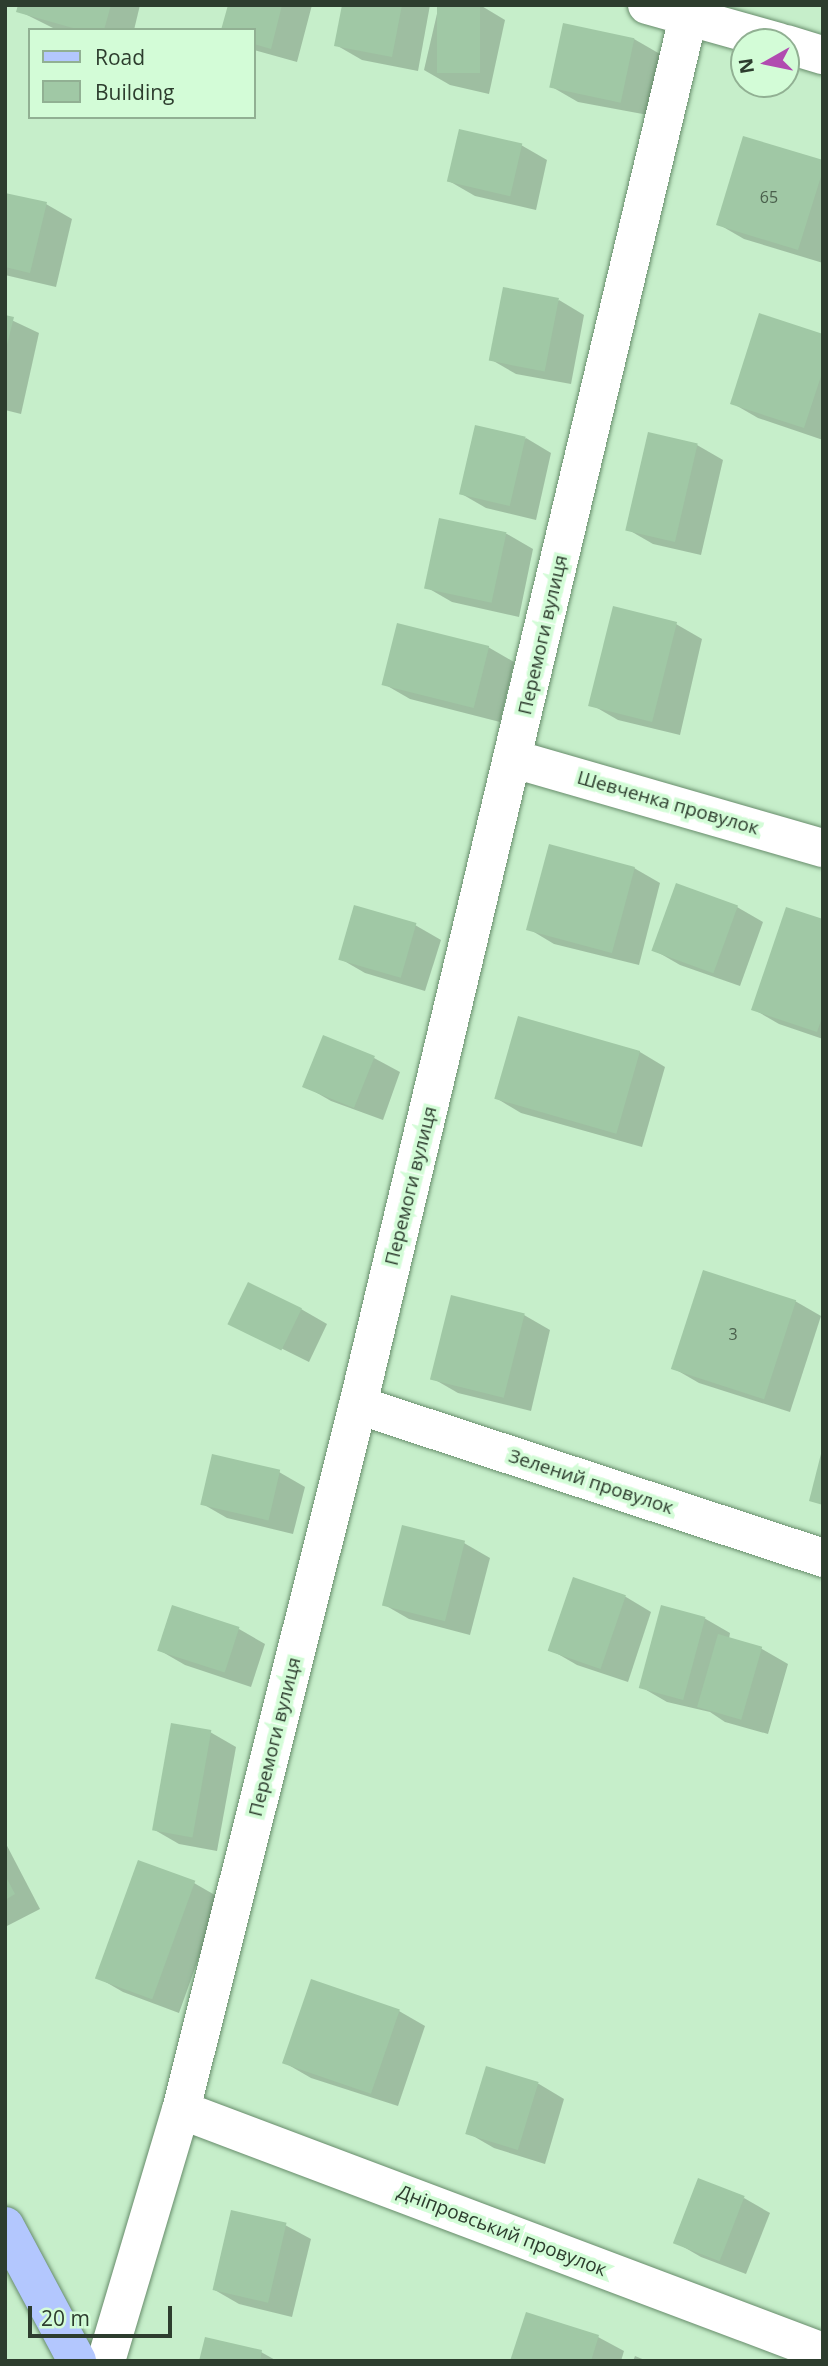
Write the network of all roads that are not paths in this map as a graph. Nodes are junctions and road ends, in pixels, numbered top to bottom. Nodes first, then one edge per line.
1 (647, 5) edge
2 (690, 10) edge
3 (740, 28) edge
4 (800, 48) edge
5 (823, 55) edge
6 (514, 759) junction
7 (823, 848) edge
8 (358, 1405) junction
9 (823, 1558) edge
10 (181, 2110) junction
11 (5, 2226) edge
12 (823, 2352) edge
13 (77, 2361) edge
14 (106, 2361) edge

1 - 2 street
2 - 3 street
2 - 6 street, Перемоги вулиця
4 - 5 street
6 - 7 street, Шевченка провулок
6 - 8 street, Перемоги вулиця
8 - 9 street, Зелений провулок
8 - 10 street, Перемоги вулиця
10 - 12 street, Дніпровський провулок
10 - 14 street, Перемоги вулиця
11 - 13 main road

